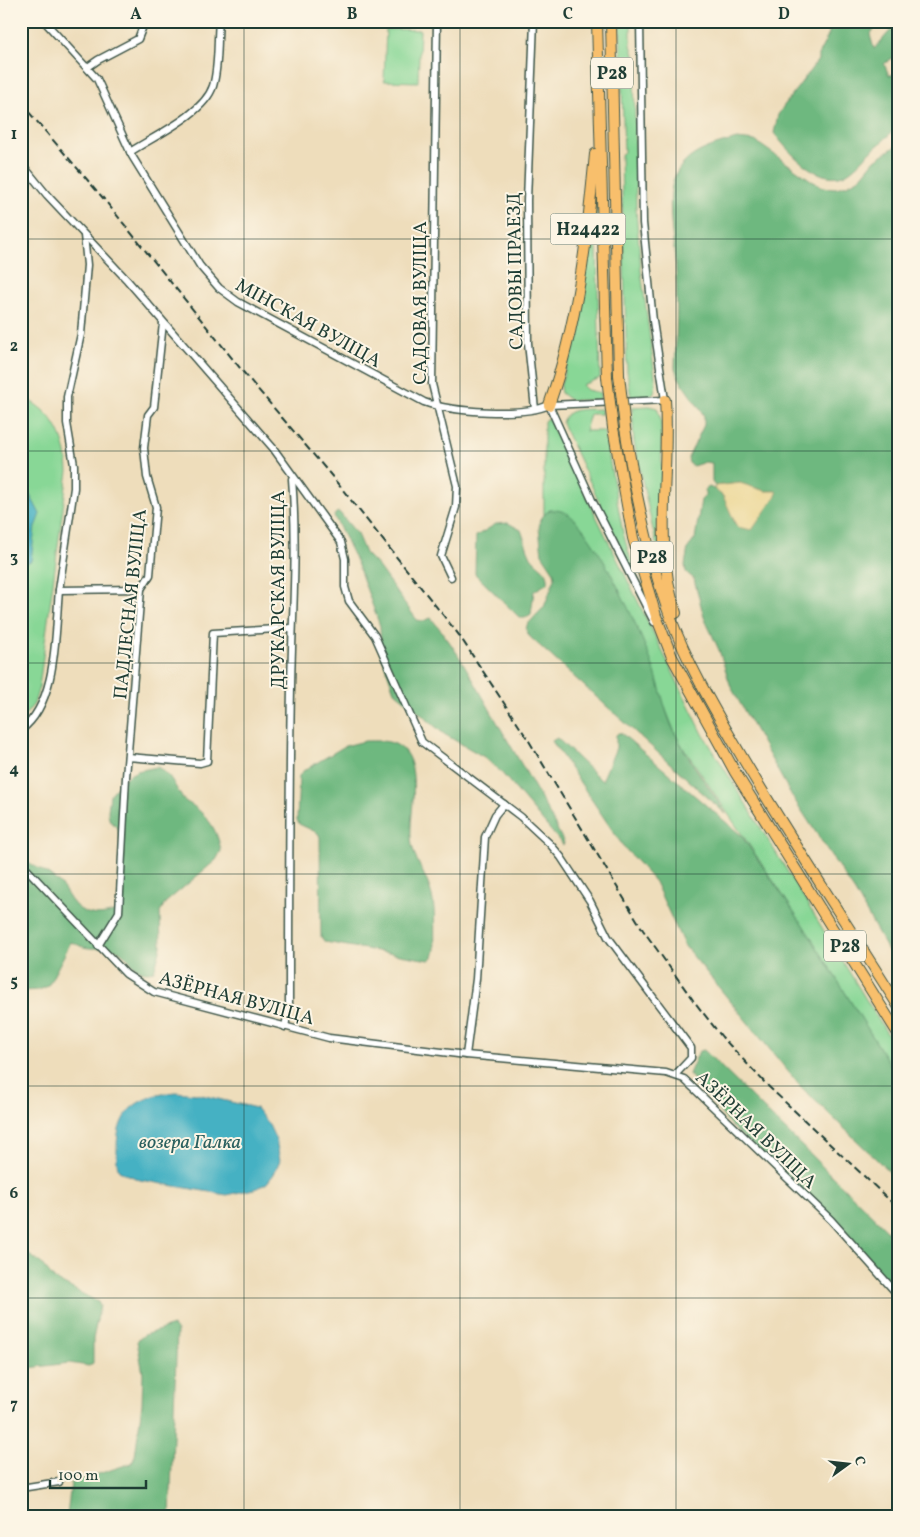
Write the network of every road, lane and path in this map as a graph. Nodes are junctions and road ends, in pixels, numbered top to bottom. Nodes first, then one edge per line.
1 (44, 21) edge
2 (145, 21) edge
3 (219, 21) edge
4 (437, 21) edge
5 (534, 21) edge
6 (597, 21) edge
7 (611, 21) edge
8 (640, 21) edge
9 (88, 67) junction
10 (598, 116) junction
11 (130, 152) junction
12 (21, 164) edge
13 (21, 202) edge
14 (84, 235) junction
15 (163, 323) junction
16 (665, 400) junction
17 (549, 405) junction
18 (438, 407) junction
19 (536, 410) junction
20 (292, 478) junction
21 (451, 577) dead end
22 (141, 589) junction
23 (59, 590) junction
24 (292, 628) junction
25 (672, 657) junction
26 (699, 680) junction
27 (21, 730) edge
28 (128, 757) junction
29 (504, 804) junction
30 (21, 863) edge
31 (98, 946) junction
32 (899, 1007) edge
33 (285, 1027) junction
34 (899, 1034) edge
35 (466, 1056) junction
36 (675, 1075) junction
37 (899, 1296) edge
38 (59, 1482) dead end
39 (21, 1488) edge

1 - 9 street, МІНСКАЯ ВУЛІЦА
2 - 9 street
3 - 11 street
4 - 18 street, САДОВАЯ ВУЛІЦА
5 - 19 street, САДОВЫ ПРАЕЗД
6 - 10 highway, Р28
7 - 26 highway, Р28, bridge
8 - 16 street, Н24422
9 - 11 street, МІНСКАЯ ВУЛІЦА
10 - 17 highway, Н24422
10 - 25 highway, Р28, bridge
11 - 18 street, МІНСКАЯ ВУЛІЦА
12 - 13 street
12 - 14 street, ДРУКАРСКАЯ ВУЛІЦА
14 - 15 street, ДРУКАРСКАЯ ВУЛІЦА
14 - 23 street
15 - 20 street, ДРУКАРСКАЯ ВУЛІЦА
15 - 22 street, ПАДЛЕСНАЯ ВУЛІЦА
16 - 17 street, МІНСКАЯ ВУЛІЦА
16 - 26 highway, Н24422
17 - 19 street, МІНСКАЯ ВУЛІЦА
17 - 25 street
18 - 19 street, МІНСКАЯ ВУЛІЦА
18 - 21 street, САДОВАЯ ВУЛІЦА
20 - 24 street, ДРУКАРСКАЯ ВУЛІЦА
20 - 29 street
22 - 23 street
22 - 28 street, ПАДЛЕСНАЯ ВУЛІЦА
23 - 27 street
24 - 28 street
24 - 33 street, ДРУКАРСКАЯ ВУЛІЦА
25 - 34 highway, Р28
26 - 32 highway, Р28
28 - 31 street, ПАДЛЕСНАЯ ВУЛІЦА
29 - 35 street
29 - 36 street
30 - 31 street, АЗЁРНАЯ ВУЛІЦА
31 - 33 street, АЗЁРНАЯ ВУЛІЦА
33 - 35 street, АЗЁРНАЯ ВУЛІЦА
35 - 36 street, АЗЁРНАЯ ВУЛІЦА
36 - 37 street, АЗЁРНАЯ ВУЛІЦА
38 - 39 street

